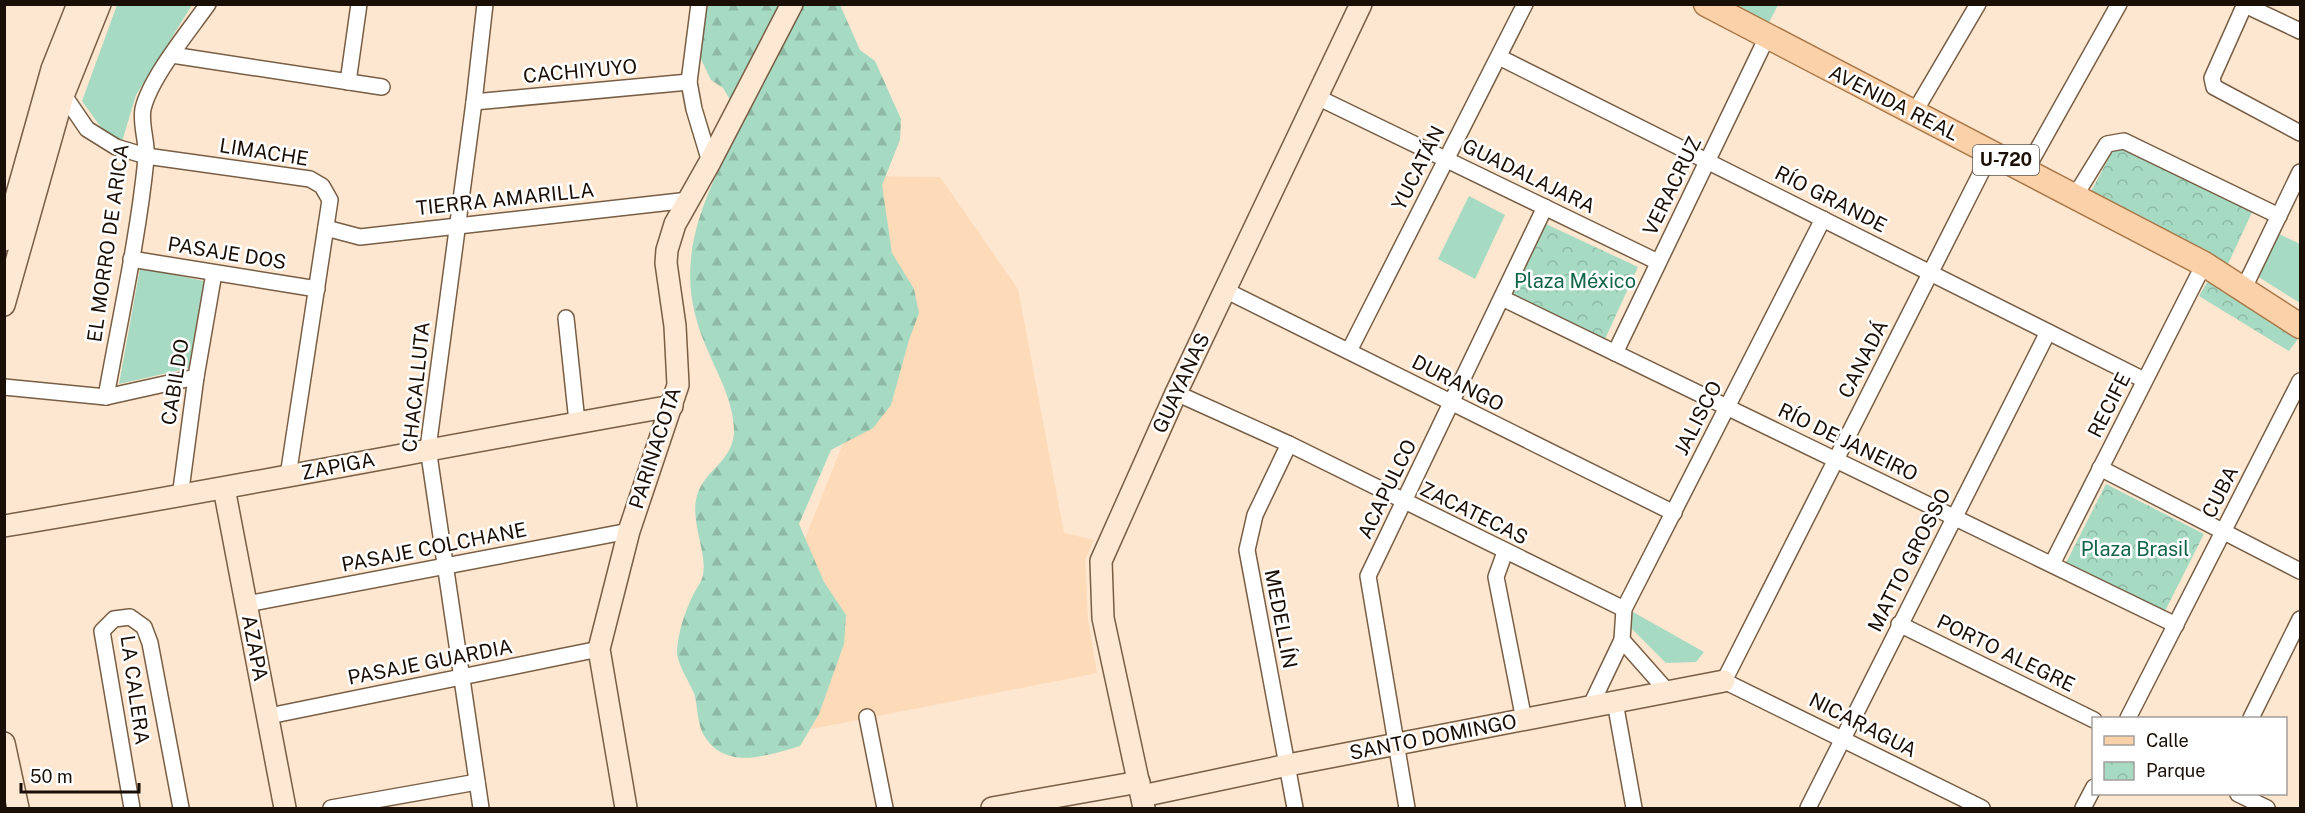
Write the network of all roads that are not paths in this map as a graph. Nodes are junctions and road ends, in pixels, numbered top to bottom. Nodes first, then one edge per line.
1 (78, 4) edge
2 (100, 4) edge
3 (208, 4) edge
4 (359, 4) edge
5 (484, 4) edge
6 (699, 4) edge
7 (792, 4) edge
8 (1361, 4) edge
9 (1525, 4) edge
10 (1706, 4) edge
11 (1978, 4) edge
12 (2119, 4) edge
13 (2245, 5) edge
14 (2301, 31) edge
15 (1767, 37) junction
16 (172, 55) junction
17 (1498, 57) junction
18 (52, 69) junction
19 (348, 82) junction
20 (689, 82) junction
21 (382, 87) dead end
22 (63, 96) junction
23 (1317, 97) junction
24 (474, 102) junction
25 (1914, 113) junction
26 (2301, 133) edge
27 (1991, 153) junction
28 (146, 156) junction
29 (1446, 159) junction
30 (1707, 161) junction
31 (710, 162) junction
32 (2026, 170) junction
33 (2301, 172) edge
34 (2075, 196) junction
35 (689, 200) junction
36 (1545, 207) junction
37 (2279, 216) junction
38 (1823, 219) junction
39 (456, 225) junction
40 (326, 228) junction
41 (4, 240) edge
42 (132, 259) junction
43 (1658, 262) junction
44 (2204, 264) junction
45 (214, 273) junction
46 (1930, 273) junction
47 (2244, 288) junction
48 (317, 289) junction
49 (1225, 290) junction
50 (1502, 298) junction
51 (4, 305) edge
52 (566, 318) dead end
53 (2301, 326) edge
54 (2048, 332) junction
55 (1349, 351) junction
56 (1615, 353) junction
57 (196, 377) junction
58 (2144, 380) junction
59 (2301, 381) edge
60 (4, 387) edge
61 (1176, 393) junction
62 (106, 398) junction
63 (1451, 404) junction
64 (672, 406) junction
65 (1727, 407) junction
66 (577, 422) junction
67 (1289, 444) junction
68 (428, 448) junction
69 (1836, 460) junction
70 (2100, 468) junction
71 (288, 476) junction
72 (224, 488) junction
73 (180, 497) junction
74 (1404, 501) junction
75 (1674, 513) junction
76 (1954, 517) junction
77 (4, 526) edge
78 (629, 531) junction
79 (2224, 532) junction
80 (1505, 552) junction
81 (2052, 564) junction
82 (445, 566) junction
83 (2301, 571) edge
84 (246, 604) junction
85 (1624, 609) junction
86 (2301, 619) edge
87 (1899, 624) junction
88 (2176, 625) junction
89 (1622, 640) junction
90 (599, 649) junction
91 (462, 677) junction
92 (1724, 681) junction
93 (1668, 692) junction
94 (1615, 702) junction
95 (1590, 707) junction
96 (268, 716) junction
97 (867, 717) dead end
98 (2129, 717) edge
99 (2252, 717) edge
100 (2092, 719) edge
101 (1524, 720) junction
102 (1843, 738) junction
103 (4, 743) edge
104 (1397, 744) junction
105 (1288, 765) junction
106 (477, 782) junction
107 (2092, 791) edge
108 (1142, 795) edge
109 (2240, 795) edge
110 (18, 808) edge
111 (132, 808) edge
112 (181, 808) edge
113 (285, 808) edge
114 (331, 808) edge
115 (481, 808) edge
116 (626, 808) edge
117 (885, 808) edge
118 (992, 808) edge
119 (1295, 808) edge
120 (1407, 808) edge
121 (1634, 808) edge
122 (1808, 808) edge
123 (1982, 808) edge
124 (2083, 808) edge
125 (2267, 808) edge

1 - 18 street
2 - 22 street
3 - 16 street, EL MORRO DE ARICA
4 - 19 street
5 - 24 street, CHACALLUTA
6 - 20 street
7 - 31 street, PARINACOTA
8 - 23 street, GUAYANAS
9 - 17 street, YUCATÁN
10 - 15 main road, AVENIDA REAL / U-720
11 - 25 street
12 - 32 street
13 - 14 street
13 - 26 street
15 - 25 main road, AVENIDA REAL / U-720
15 - 30 street, VERACRUZ
16 - 19 street
16 - 28 street, EL MORRO DE ARICA
17 - 29 street, YUCATÁN
17 - 30 street, RÍO GRANDE
18 - 22 street, LIMACHE
18 - 41 street
19 - 21 street
20 - 24 street, CACHIYUYO
20 - 31 street
22 - 28 street, LIMACHE
22 - 51 street
23 - 29 street, GUADALAJARA
23 - 49 street, GUAYANAS
24 - 39 street, CHACALLUTA
25 - 27 main road, AVENIDA REAL / U-720
27 - 32 main road, AVENIDA REAL / U-720
27 - 46 street, CANADÁ
28 - 40 street, LIMACHE
28 - 42 street, EL MORRO DE ARICA
29 - 36 street, GUADALAJARA
29 - 55 street, YUCATÁN
30 - 38 street, RÍO GRANDE
30 - 43 street, VERACRUZ
31 - 35 street, PARINACOTA
32 - 34 main road, AVENIDA REAL / U-720
33 - 37 street
34 - 37 street
34 - 44 main road, AVENIDA REAL / U-720
35 - 39 street, TIERRA AMARILLA
35 - 64 street, PARINACOTA
36 - 43 street, GUADALAJARA
36 - 50 street, ACAPULCO
37 - 47 street
38 - 46 street, RÍO GRANDE
38 - 65 street, JALISCO
39 - 40 street, TIERRA AMARILLA
39 - 68 street, CHACALLUTA
40 - 48 street, LIMACHE
42 - 45 street, PASAJE DOS
42 - 62 street, EL MORRO DE ARICA
43 - 56 street, VERACRUZ
44 - 47 main road, AVENIDA REAL / U-720
44 - 58 street, RECIFE
45 - 48 street, PASAJE DOS
45 - 57 street, CABILDO
46 - 54 street, RÍO GRANDE
46 - 69 street, CANADÁ
47 - 53 main road, AVENIDA REAL / U-720
48 - 71 street, LIMACHE
49 - 55 street, DURANGO
49 - 61 street, GUAYANAS
50 - 56 street, RÍO DE JANEIRO
50 - 63 street, ACAPULCO
52 - 66 street
54 - 58 street, RÍO GRANDE
54 - 76 street, MATTO GROSSO
55 - 63 street, DURANGO
56 - 65 street, RÍO DE JANEIRO
57 - 62 street
57 - 73 street, CABILDO
58 - 70 street, RECIFE
59 - 79 street, CUBA
60 - 62 street
61 - 67 street, ZACATECAS
61 - 108 street, GUAYANAS
63 - 74 street, ACAPULCO
63 - 75 street, DURANGO
64 - 66 street, ZAPIGA
64 - 78 street, PARINACOTA
65 - 69 street, RÍO DE JANEIRO
65 - 75 street, JALISCO
66 - 68 street, ZAPIGA
67 - 74 street, ZACATECAS
67 - 105 street, MEDELLÍN
68 - 71 street, ZAPIGA
68 - 82 street, CHACALLUTA
69 - 76 street, RÍO DE JANEIRO
69 - 92 street, CANADÁ
70 - 79 street
70 - 81 street, RECIFE
71 - 72 street, ZAPIGA
72 - 73 street, ZAPIGA
72 - 84 street, AZAPA
73 - 77 street, ZAPIGA
74 - 80 street, ZACATECAS
74 - 104 street, ACAPULCO
75 - 85 street, JALISCO
76 - 81 street, RÍO DE JANEIRO
76 - 87 street, MATTO GROSSO
78 - 82 street, PASAJE COLCHANE
78 - 90 street, PARINACOTA
79 - 83 street
79 - 88 street, CUBA
80 - 85 street, ZACATECAS
80 - 101 street
81 - 88 street, RÍO DE JANEIRO
82 - 84 street, PASAJE COLCHANE
82 - 91 street, CHACALLUTA
84 - 96 street, AZAPA
85 - 89 street, JALISCO
86 - 99 street
87 - 100 street, PORTO ALEGRE
87 - 102 street, MATTO GROSSO
88 - 98 street, CUBA
89 - 93 street
89 - 95 street, JALISCO
90 - 91 street, PASAJE GUARDIA
90 - 116 street, PARINACOTA
91 - 96 street, PASAJE GUARDIA
91 - 106 street, CHACALLUTA
92 - 93 street, SANTO DOMINGO
92 - 102 street, NICARAGUA
93 - 94 street, SANTO DOMINGO
94 - 95 street, SANTO DOMINGO
94 - 121 street
95 - 101 street, SANTO DOMINGO
96 - 113 street, AZAPA
97 - 117 street
101 - 104 street, SANTO DOMINGO
102 - 122 street, MATTO GROSSO
102 - 123 street, NICARAGUA
103 - 110 street
104 - 105 street, SANTO DOMINGO
104 - 120 street, ACAPULCO
105 - 108 street, SANTO DOMINGO
105 - 119 street, MEDELLÍN
106 - 114 street
106 - 115 street, CHACALLUTA
107 - 124 street
108 - 118 street, SANTO DOMINGO
109 - 125 street
111 - 112 street, LA CALERA

